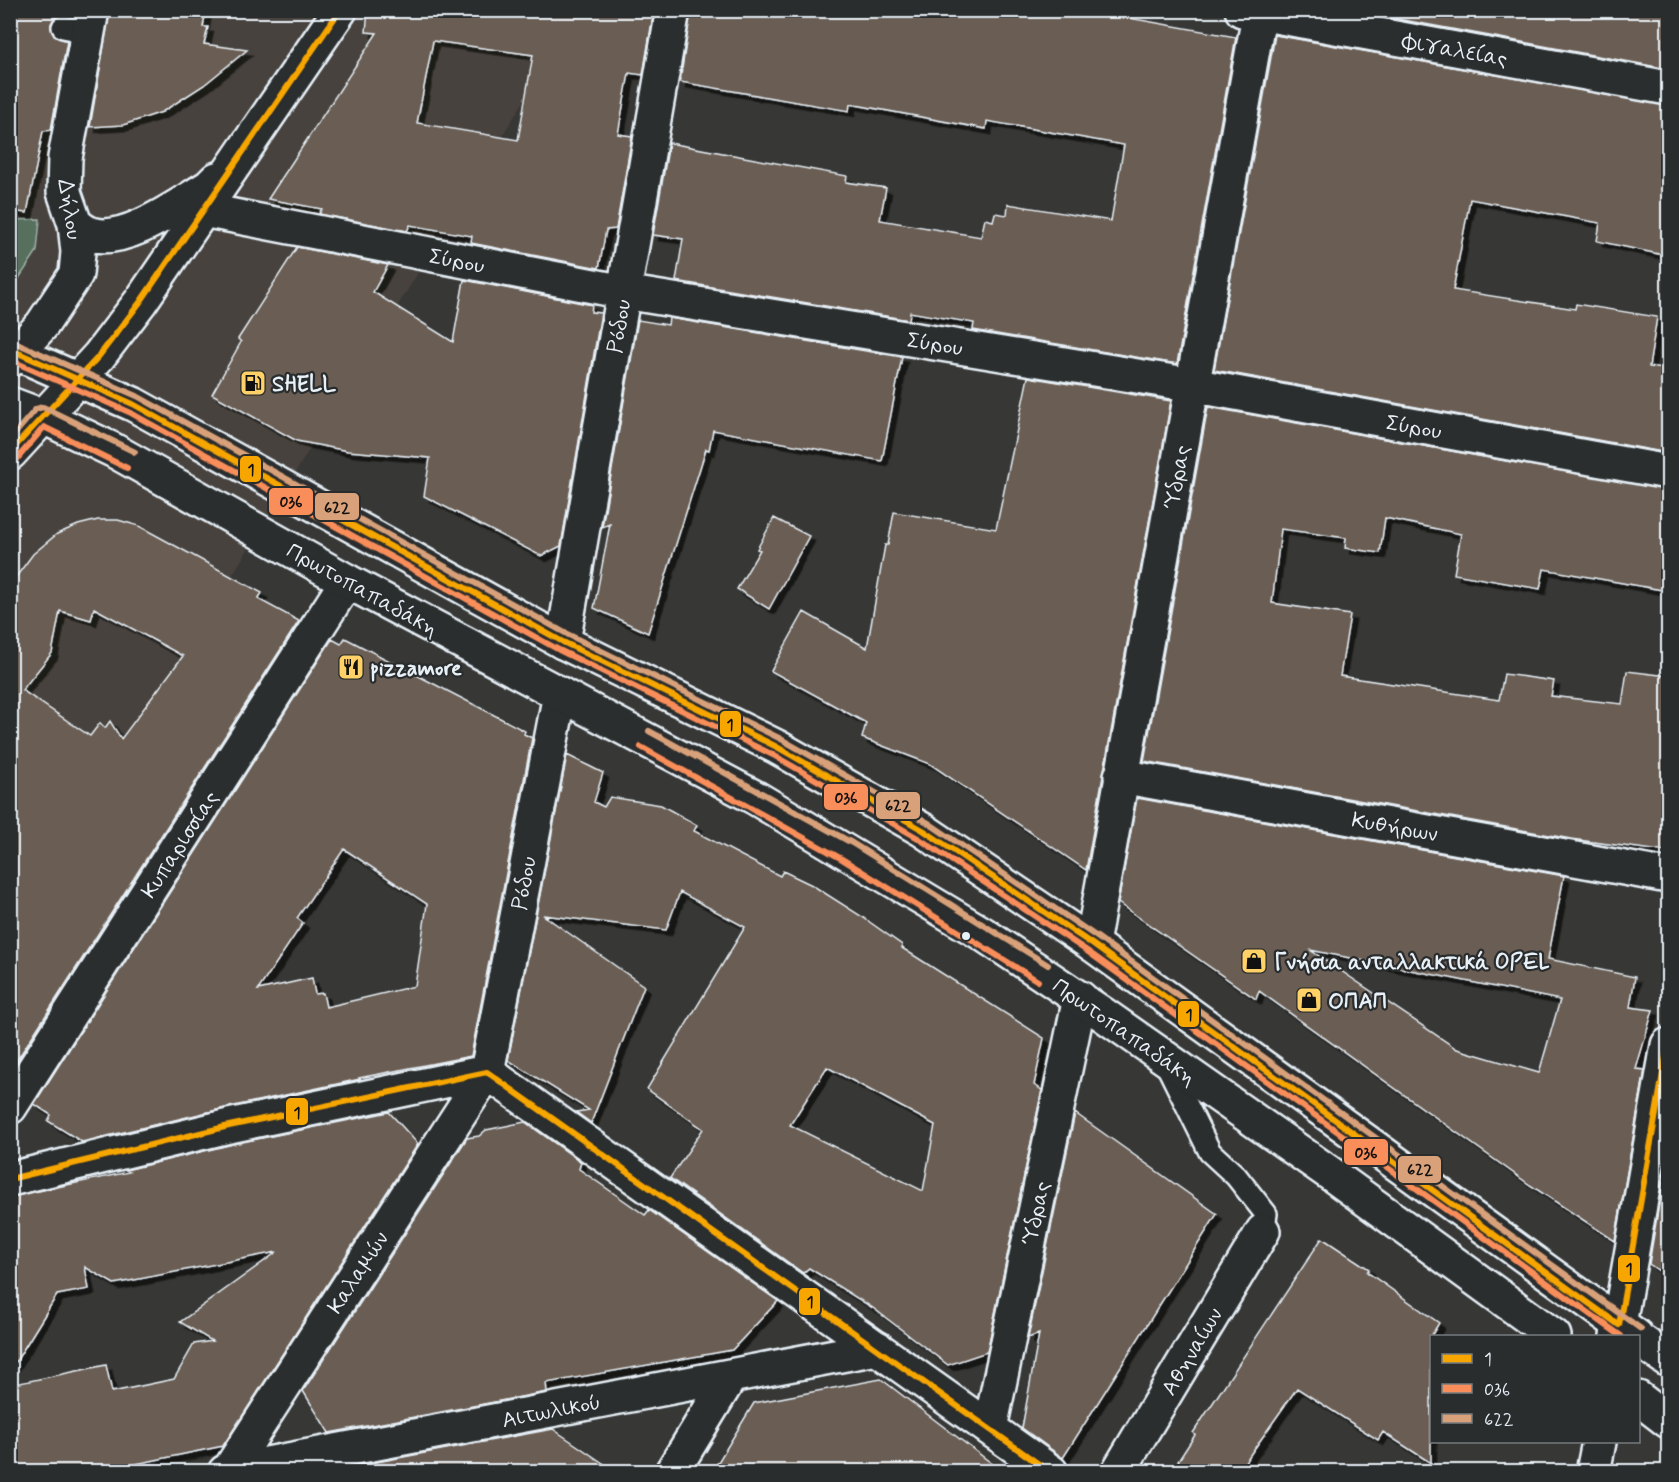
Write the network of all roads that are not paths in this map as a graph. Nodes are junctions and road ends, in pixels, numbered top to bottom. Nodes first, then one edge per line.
1 (340, 10) edge
2 (673, 10) edge
3 (1254, 12) edge
4 (81, 23) edge
5 (1668, 88) edge
6 (239, 158) junction
7 (203, 210) junction
8 (75, 224) junction
9 (624, 292) junction
10 (12, 354) edge
11 (78, 380) junction
12 (1192, 385) junction
13 (10, 404) edge
14 (42, 416) junction
15 (10, 453) edge
16 (1668, 472) edge
17 (347, 581) junction
18 (563, 642) junction
19 (560, 694) junction
20 (1121, 776) junction
21 (1668, 876) edge
22 (1092, 944) junction
23 (1080, 998) junction
24 (1668, 1046) edge
25 (1163, 1058) junction
26 (487, 1072) junction
27 (10, 1107) edge
28 (10, 1179) edge
29 (1263, 1231) joint
30 (1628, 1334) edge
31 (1553, 1335) edge
32 (1640, 1342) edge
33 (877, 1348) junction
34 (1668, 1360) edge
35 (730, 1377) junction
36 (1640, 1400) edge
37 (1668, 1421) edge
38 (990, 1428) junction
39 (1599, 1443) edge
40 (227, 1471) edge
41 (672, 1472) edge
42 (1051, 1472) edge
43 (1118, 1472) edge
44 (1593, 1472) edge

1 - 6 street
2 - 9 street, Ρόδου
3 - 5 street, Φιγαλείας
3 - 12 street, Ύδρας
4 - 8 street, Δήλου
6 - 7 street
6 - 8 street
7 - 9 street, Σύρου
7 - 11 street
8 - 10 street, Δήλου
9 - 12 street, Σύρου
9 - 18 street, Ρόδου
10 - 11 street
11 - 14 street
11 - 18 street
12 - 16 street, Σύρου
12 - 20 street, Ύδρας
13 - 14 street, Πρωτοπαπαδάκη
14 - 15 street
14 - 17 street, Πρωτοπαπαδάκη
17 - 19 street, Πρωτοπαπαδάκη
17 - 27 street, Κυπαρισσίας
18 - 22 street
19 - 23 street, Πρωτοπαπαδάκη
19 - 26 street, Ρόδου
20 - 21 street, Κυθήρων
20 - 22 street, Ύδρας
22 - 30 street
23 - 25 street, Πρωτοπαπαδάκη
23 - 38 street, Ύδρας
24 - 30 street
25 - 29 lane
25 - 31 street, Πρωτοπαπαδάκη
26 - 28 street
26 - 33 street
26 - 40 street, Καλαμών
29 - 43 street, Αθηναίων
32 - 34 street
33 - 35 street, Αιτωλικού
33 - 38 street
35 - 40 street, Αιτωλικού
35 - 41 street
36 - 37 street
38 - 42 street
39 - 44 street

